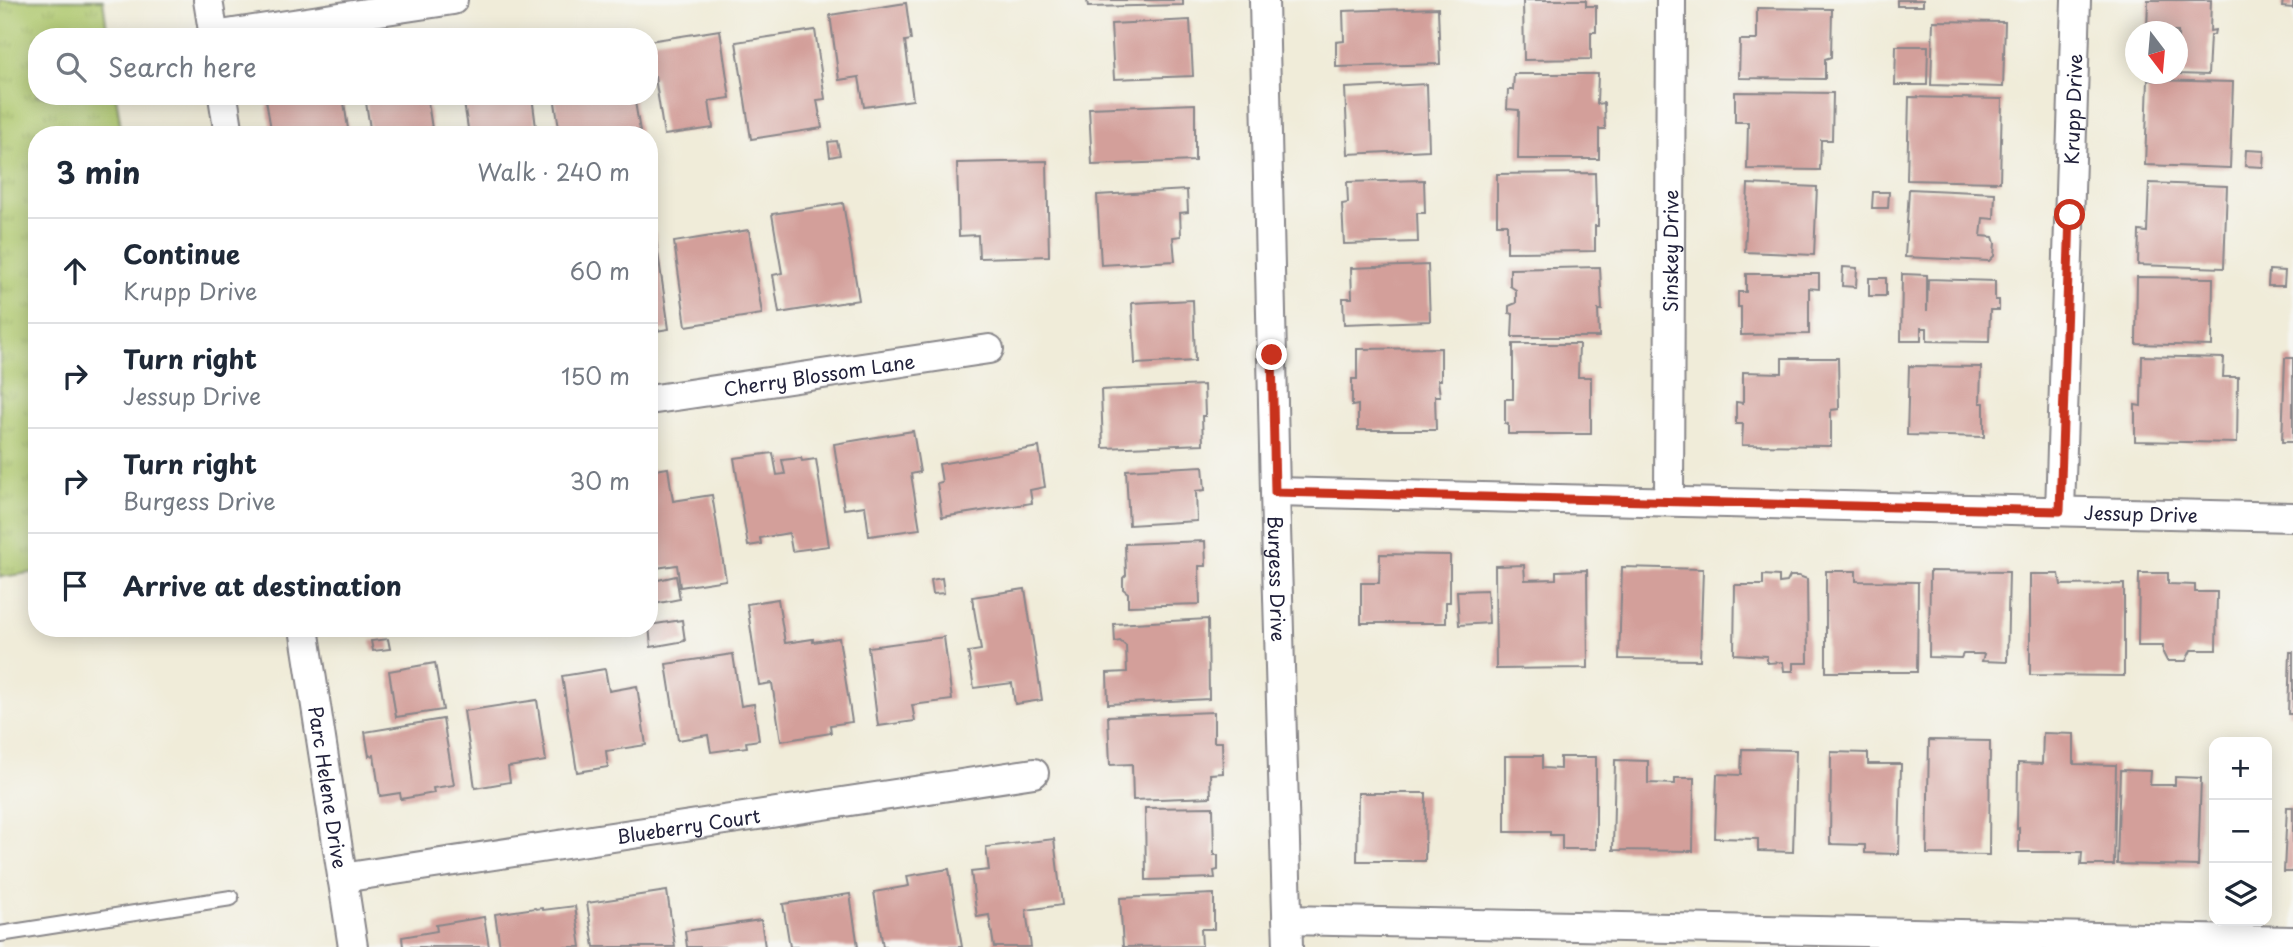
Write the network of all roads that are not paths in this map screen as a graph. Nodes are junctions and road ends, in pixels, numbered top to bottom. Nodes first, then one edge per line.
1 (208, 0) edge
2 (453, 0) edge
3 (1264, 0) edge
4 (1671, 0) edge
5 (2076, 0) edge
6 (213, 28) edge
7 (267, 28) edge
8 (224, 105) edge
9 (228, 126) edge
10 (989, 348) dead end
11 (658, 399) edge
12 (1275, 492) junction
13 (1669, 502) junction
14 (2060, 511) junction
15 (2293, 517) edge
16 (305, 637) edge
17 (1034, 773) dead end
18 (342, 878) junction
19 (231, 898) dead end
20 (0, 934) edge
21 (1288, 934) edge
22 (2293, 941) edge
23 (353, 947) edge

1 - 6 street
2 - 7 street
3 - 12 street, Burgess Drive
4 - 13 street, Sinskey Drive
5 - 14 street, Krupp Drive
8 - 9 street
10 - 11 street, Cherry Blossom Lane
12 - 13 street, Jessup Drive
12 - 21 street, Burgess Drive
13 - 14 street, Jessup Drive
14 - 15 street, Jessup Drive
16 - 18 street, Parc Helene Drive
17 - 18 street, Blueberry Court
18 - 23 street, Parc Helene Drive
19 - 20 lane
21 - 22 street

